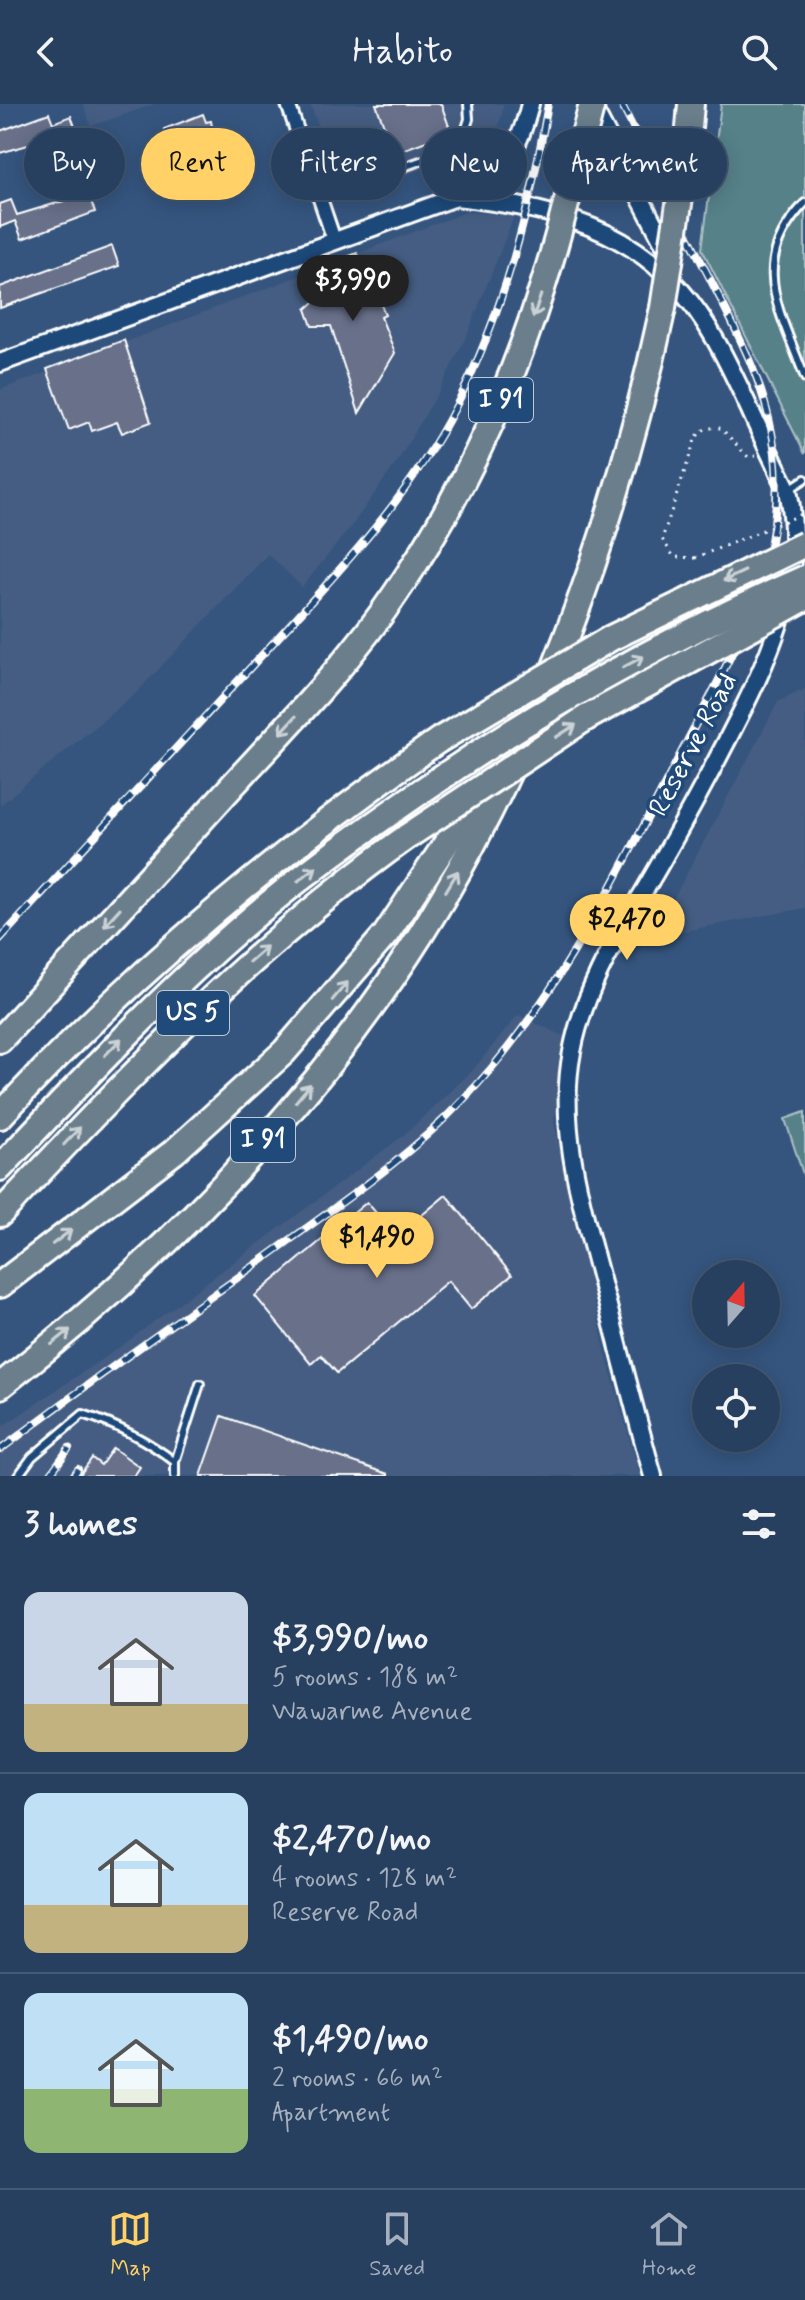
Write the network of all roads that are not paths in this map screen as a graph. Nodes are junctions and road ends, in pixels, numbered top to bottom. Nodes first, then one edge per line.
1 (288, 104) edge
2 (468, 104) edge
3 (530, 104) edge
4 (591, 104) edge
5 (691, 104) edge
6 (297, 128) edge
7 (522, 128) edge
8 (405, 166) edge
9 (321, 200) edge
10 (447, 200) edge
11 (478, 200) edge
12 (805, 203) edge
13 (334, 240) junction
14 (717, 341) junction
15 (0, 363) edge
16 (805, 378) edge
17 (805, 479) edge
18 (788, 490) junction
19 (805, 544) edge
20 (805, 578) edge
21 (805, 598) edge
22 (515, 755) junction
23 (226, 900) junction
24 (0, 1040) edge
25 (0, 1098) edge
26 (0, 1116) edge
27 (0, 1168) edge
28 (0, 1214) edge
29 (0, 1285) edge
30 (200, 1384) dead end
31 (0, 1386) edge
32 (175, 1462) junction
33 (18, 1476) edge
34 (175, 1476) edge
35 (653, 1476) edge

1 - 6 street
2 - 8 lane
3 - 7 street
4 - 14 street
4 -> 24 highway, I 91, bridge
5 - 22 highway, I 91, bridge
9 - 13 street
10 - 13 street
11 - 14 street, Reserve Road
12 - 16 lane
13 - 15 street
14 - 18 street, Reserve Road
17 - 18 lane
18 - 35 street, Reserve Road
19 -> 23 highway, US 5, bridge
27 -> 20 highway, bridge
28 -> 21 highway, US 5, bridge
29 -> 22 highway, bridge
31 -> 22 highway, I 91, bridge
23 - 25 highway
23 - 26 highway, US 5
30 - 32 lane
32 - 33 lane
32 - 34 lane

